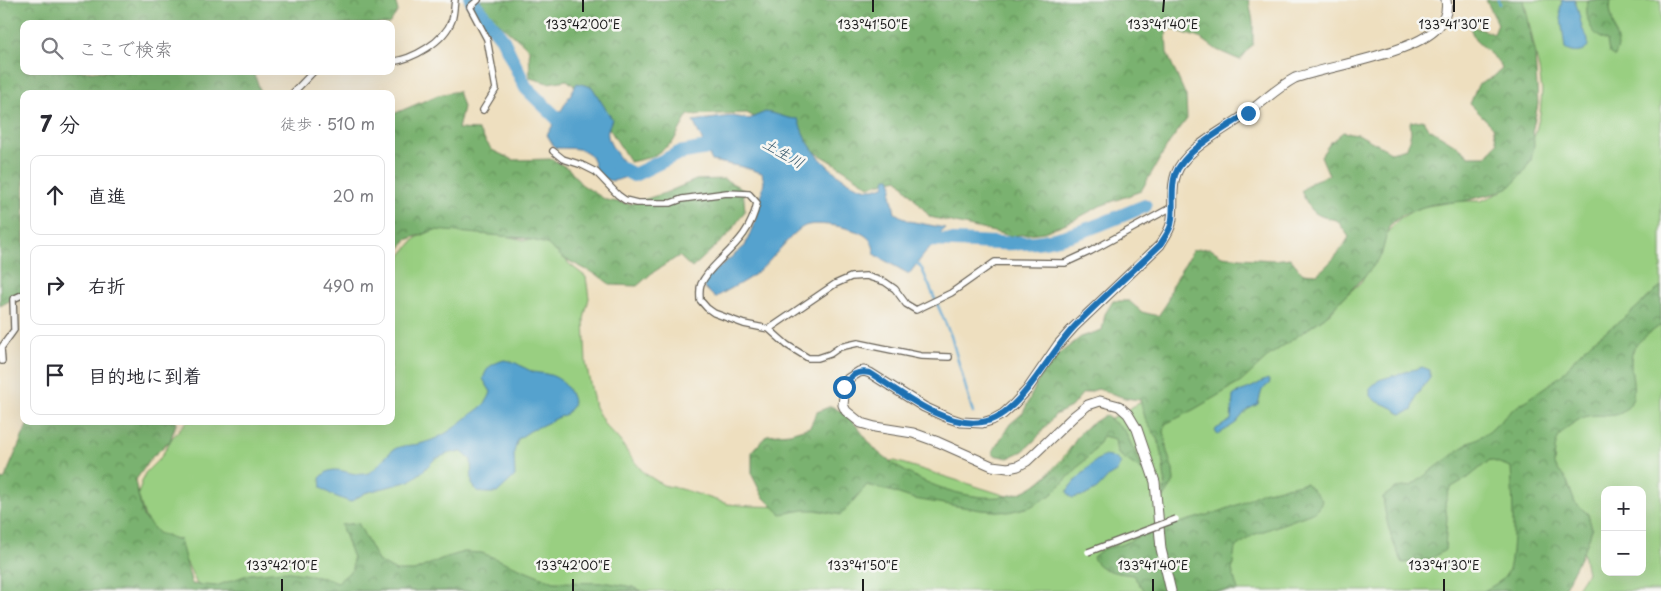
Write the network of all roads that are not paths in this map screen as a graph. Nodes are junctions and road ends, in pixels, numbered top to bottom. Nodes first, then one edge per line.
1 (455, 0) edge
2 (478, 0) edge
3 (1446, 0) edge
4 (395, 62) edge
5 (310, 75) edge
6 (296, 90) edge
7 (483, 110) dead end
8 (553, 151) dead end
9 (1172, 207) junction
10 (20, 296) edge
11 (769, 329) junction
12 (949, 357) dead end
13 (2, 361) dead end
14 (1176, 520) dead end
15 (1088, 552) dead end
16 (1171, 591) edge

1 - 4 street
2 - 7 street
3 - 9 street
5 - 6 street
8 - 11 street
9 - 11 street
9 - 16 street
10 - 13 street
11 - 12 street
14 - 15 street, bridge

